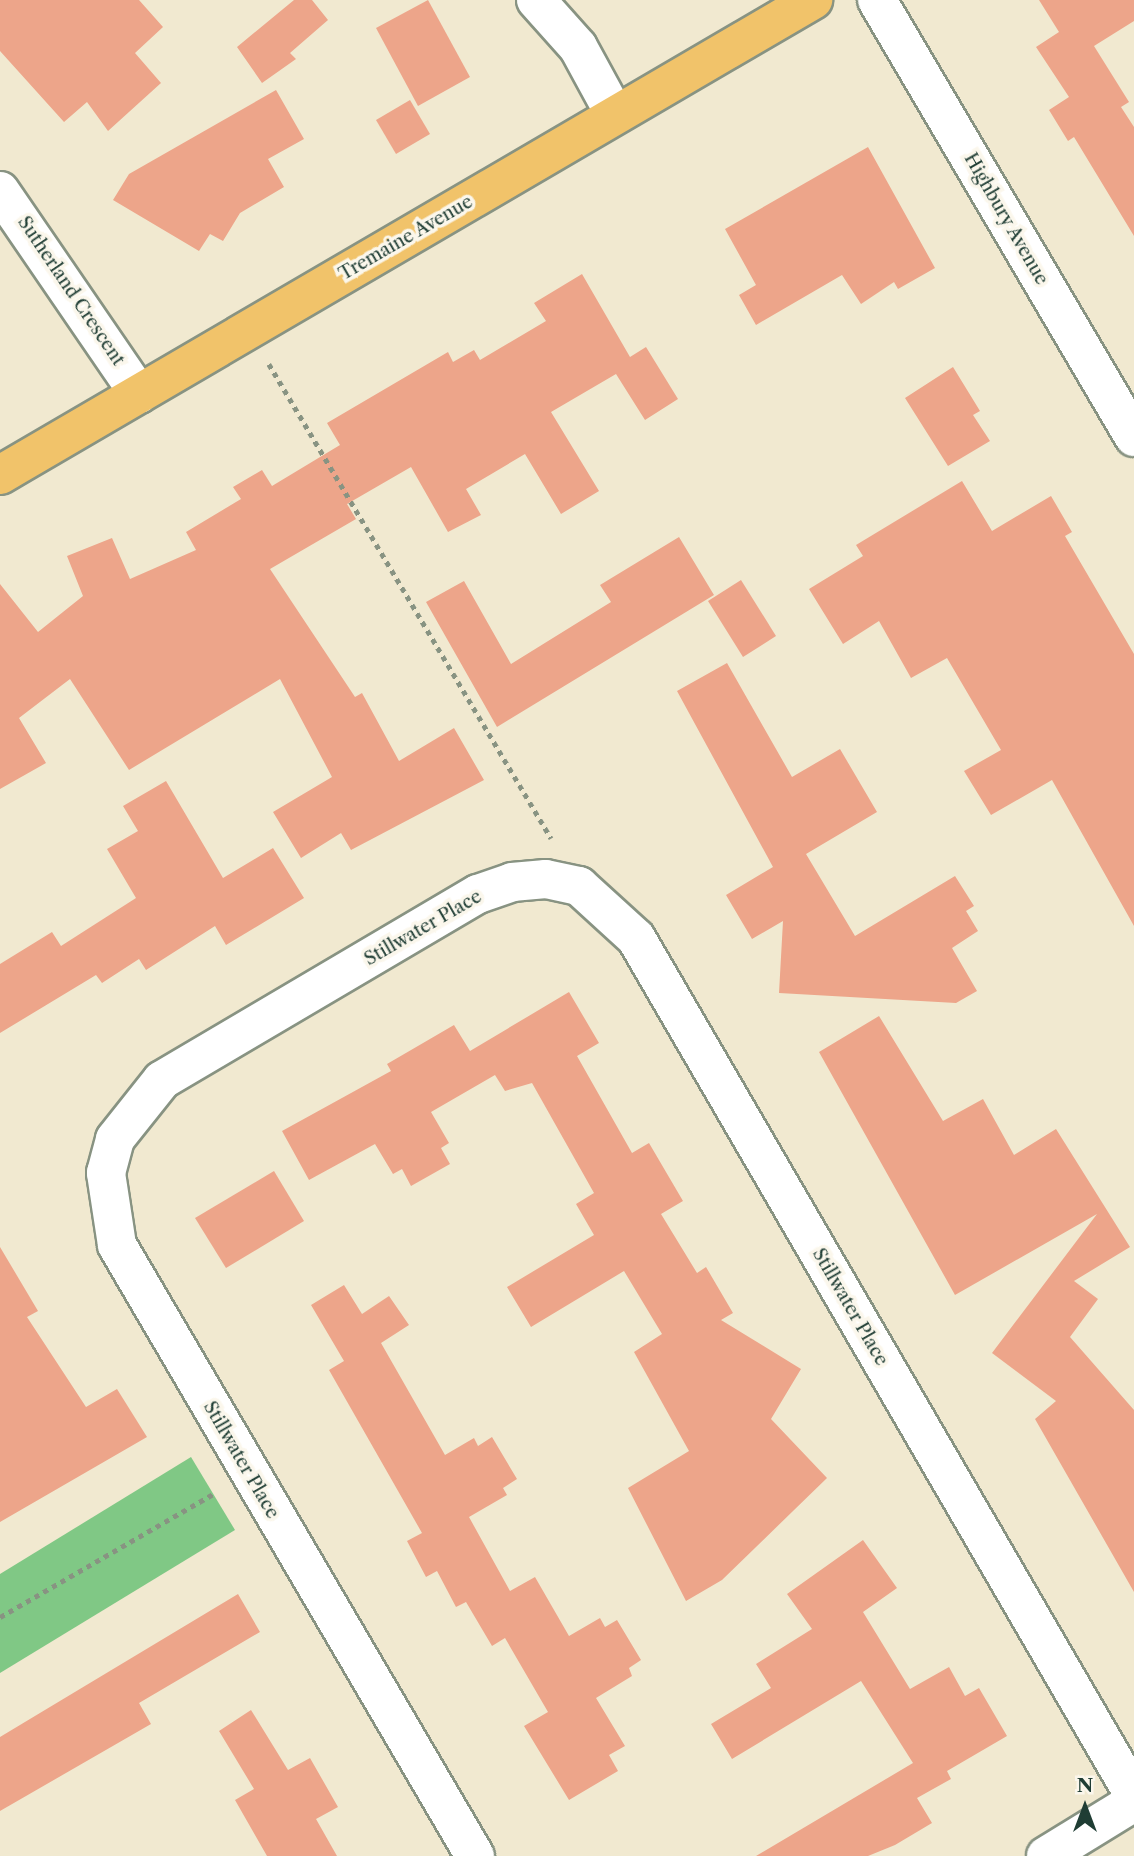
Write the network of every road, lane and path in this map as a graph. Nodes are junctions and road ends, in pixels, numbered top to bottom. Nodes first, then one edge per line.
1 (536, 0) edge
2 (813, 0) edge
3 (877, 0) edge
4 (615, 115) junction
5 (0, 191) edge
6 (249, 330) junction
7 (139, 394) junction
8 (1134, 438) edge
9 (0, 475) edge
10 (579, 886) junction
11 (248, 1474) junction
12 (0, 1617) edge
13 (1134, 1796) edge
14 (1134, 1802) edge
15 (475, 1856) edge
16 (1046, 1856) edge

1 - 4 street
2 - 4 main road, Tremaine Avenue
3 - 8 street, Highbury Avenue
4 - 6 main road, Tremaine Avenue
5 - 7 street, Sutherland Crescent
6 - 7 main road, Tremaine Avenue
6 - 10 path
7 - 9 main road, Tremaine Avenue
10 - 11 street, Stillwater Place
10 - 13 street, Stillwater Place
11 - 12 path
11 - 15 street, Stillwater Place
14 - 16 street

